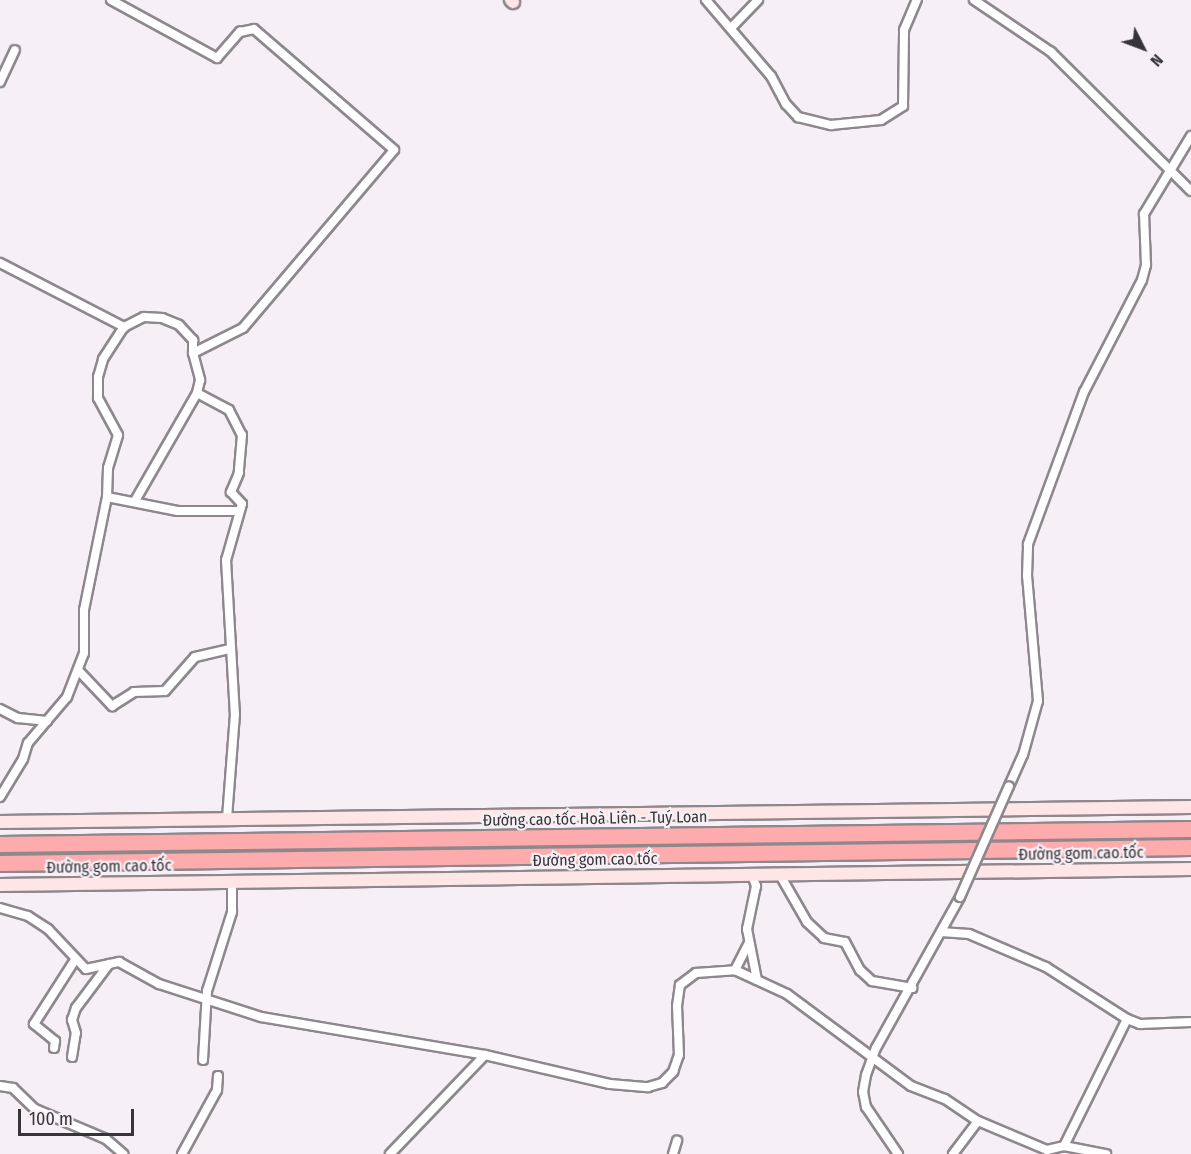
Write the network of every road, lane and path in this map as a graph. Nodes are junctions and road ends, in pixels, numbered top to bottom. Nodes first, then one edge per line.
1 (111, 0) edge
2 (706, 0) edge
3 (758, 0) edge
4 (916, 0) edge
5 (974, 0) edge
6 (731, 28) junction
7 (15, 50) dead end
8 (0, 82) edge
9 (1191, 136) edge
10 (1170, 172) junction
11 (1191, 191) edge
12 (0, 263) edge
13 (124, 327) junction
14 (193, 353) junction
15 (197, 393) junction
16 (107, 497) junction
17 (135, 501) junction
18 (238, 511) junction
19 (230, 649) junction
20 (78, 670) junction
21 (0, 709) edge
22 (47, 721) junction
23 (0, 796) edge
24 (1191, 807) edge
25 (227, 819) junction
26 (0, 822) edge
27 (1191, 829) edge
28 (0, 844) edge
29 (1191, 847) edge
30 (0, 863) edge
31 (1191, 869) edge
32 (752, 875) junction
33 (780, 875) junction
34 (232, 882) junction
35 (0, 885) edge
36 (0, 908) edge
37 (941, 932) junction
38 (749, 943) junction
39 (75, 960) junction
40 (110, 963) junction
41 (735, 970) junction
42 (757, 980) junction
43 (912, 988) junction
44 (207, 1000) junction
45 (1127, 1019) junction
46 (1191, 1022) edge
47 (59, 1032) dead end
48 (485, 1055) junction
49 (873, 1056) junction
50 (72, 1057) dead end
51 (203, 1060) dead end
52 (218, 1076) dead end
53 (0, 1086) edge
54 (978, 1121) junction
55 (677, 1141) dead end
56 (1064, 1146) junction
57 (123, 1154) edge
58 (182, 1154) edge
59 (390, 1154) edge
60 (673, 1154) edge
61 (898, 1154) edge
62 (953, 1154) edge
63 (1106, 1154) edge

1 - 14 street
2 - 6 street
3 - 6 street
4 - 6 street
5 - 10 street
7 - 8 street
9 - 10 street
10 - 11 street
10 - 37 street, bridge
12 - 13 street
13 - 14 street
13 - 16 street
14 - 15 street
15 - 17 street
15 - 18 street
16 - 17 street
16 - 20 street
17 - 18 street
18 - 19 street
19 - 20 street
19 - 25 street
20 - 22 street
21 - 22 street
22 - 23 street
24 - 25 main road
25 - 26 main road
27 - 28 highway, Đường cao tốc Hoà Liên - Tuý Loan
29 - 30 highway
31 - 33 main road, Đường gom cao tốc
32 - 33 main road, Đường gom cao tốc
32 - 34 main road, Đường gom cao tốc
32 - 38 street
33 - 43 street
34 - 35 main road, Đường gom cao tốc
34 - 44 street
36 - 39 street
37 - 43 street
37 - 45 street
38 - 41 street
38 - 42 street
39 - 40 street
39 - 47 street
40 - 44 street
40 - 50 street
41 - 42 street
41 - 48 street
42 - 49 street
43 - 49 street
44 - 48 street
44 - 51 street
45 - 46 street
45 - 56 street
48 - 59 street
49 - 54 street
49 - 61 street
52 - 58 street
53 - 57 street
54 - 56 street
54 - 62 street
55 - 60 street
56 - 63 street

